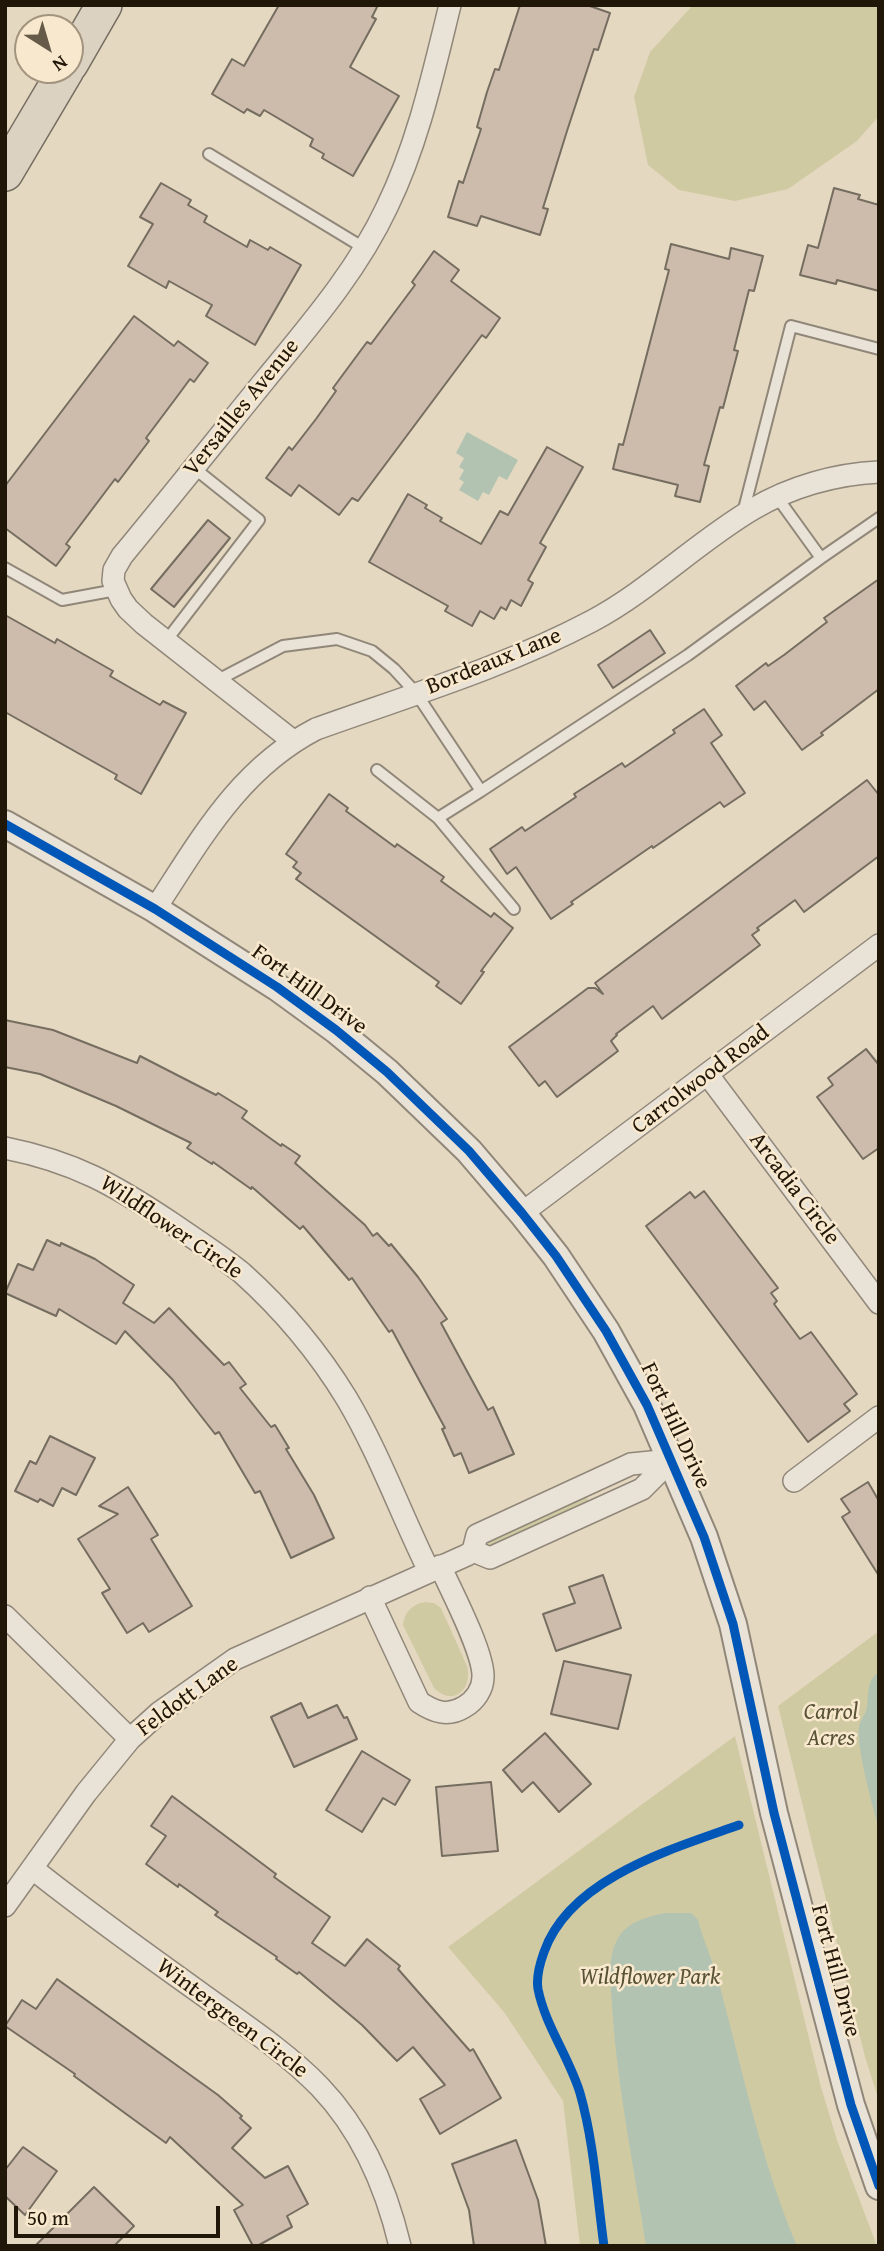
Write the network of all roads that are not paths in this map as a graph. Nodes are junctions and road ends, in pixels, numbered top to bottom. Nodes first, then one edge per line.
1 (104, 5) edge
2 (450, 5) edge
3 (84, 40) edge
4 (58, 84) edge
5 (209, 154) dead end
6 (5, 173) edge
7 (364, 248) junction
8 (879, 349) edge
9 (194, 468) junction
10 (879, 472) edge
11 (777, 497) junction
12 (743, 516) junction
13 (879, 518) edge
14 (821, 558) junction
15 (5, 568) edge
16 (116, 590) junction
17 (166, 641) junction
18 (216, 681) junction
19 (416, 693) junction
20 (293, 741) junction
21 (377, 771) dead end
22 (481, 791) junction
23 (438, 818) junction
24 (5, 824) edge
25 (155, 909) junction
26 (514, 909) dead end
27 (879, 945) edge
28 (708, 1075) junction
29 (5, 1148) edge
30 (522, 1213) junction
31 (879, 1303) edge
32 (879, 1417) edge
33 (671, 1460) junction
34 (794, 1481) dead end
35 (434, 1569) junction
36 (370, 1597) junction
37 (5, 1616) edge
38 (130, 1740) junction
39 (33, 1869) junction
40 (5, 1906) edge
41 (879, 2186) edge
42 (400, 2246) edge

1 - 3 main road
2 - 7 street, Versailles Avenue
4 - 6 main road
5 - 7 lane
7 - 9 street, Versailles Avenue
8 - 12 lane
9 - 16 street, Versailles Avenue
9 - 17 lane
10 - 11 street, Bordeaux Lane
11 - 12 street, Bordeaux Lane
11 - 14 lane
12 - 19 street, Bordeaux Lane
13 - 14 lane
14 - 22 lane
15 - 16 lane
16 - 17 street
17 - 18 street
18 - 19 lane
18 - 20 street
19 - 20 street, Bordeaux Lane
19 - 22 lane
20 - 25 street, Bordeaux Lane
21 - 23 lane
22 - 23 lane
23 - 26 lane
24 - 25 street, Fort Hill Drive
25 - 30 street, Fort Hill Drive
27 - 28 street, Carrolwood Road
28 - 30 street, Carrolwood Road
28 - 31 street, Arcadia Circle
29 - 35 street, Wildflower Circle
30 - 33 street, Fort Hill Drive
32 - 34 street
33 - 35 street, Feldott Lane
33 - 41 street, Fort Hill Drive
35 - 36 street, Feldott Lane
35 - 36 street, Wildflower Circle
36 - 38 street, Feldott Lane
37 - 38 street
38 - 39 street, Feldott Lane
39 - 40 street, Feldott Lane
39 - 42 street, Wintergreen Circle

